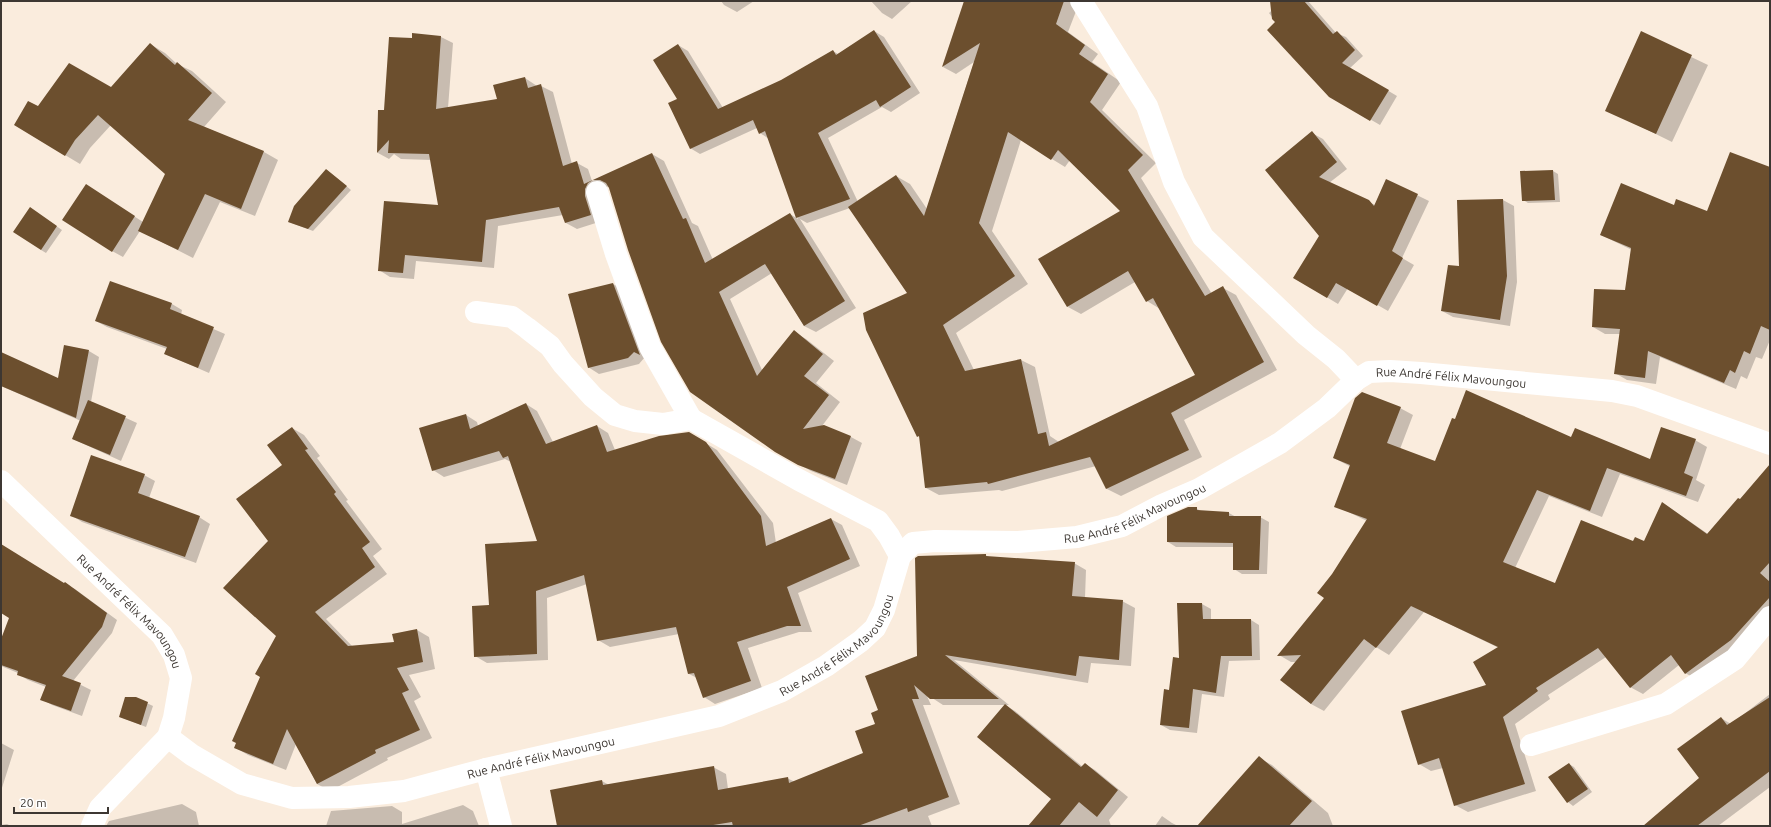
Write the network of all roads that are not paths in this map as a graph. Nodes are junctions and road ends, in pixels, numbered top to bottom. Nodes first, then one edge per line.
1 (1081, 1) edge
2 (596, 192) dead end
3 (476, 312) dead end
4 (1356, 380) junction
5 (691, 419) junction
6 (1770, 444) edge
7 (1, 481) edge
8 (900, 556) junction
9 (1770, 617) edge
10 (168, 737) junction
11 (1531, 745) dead end
12 (486, 769) junction
13 (92, 826) edge
14 (501, 826) edge

1 - 4 street
2 - 5 street
3 - 5 street
4 - 6 street, Rue André Félix Mavoungou
4 - 8 street, Rue André Félix Mavoungou
5 - 8 street
7 - 10 street, Rue André Félix Mavoungou
8 - 12 street, Rue André Félix Mavoungou
9 - 11 street
10 - 12 street, Rue André Félix Mavoungou
10 - 13 street
12 - 14 street

